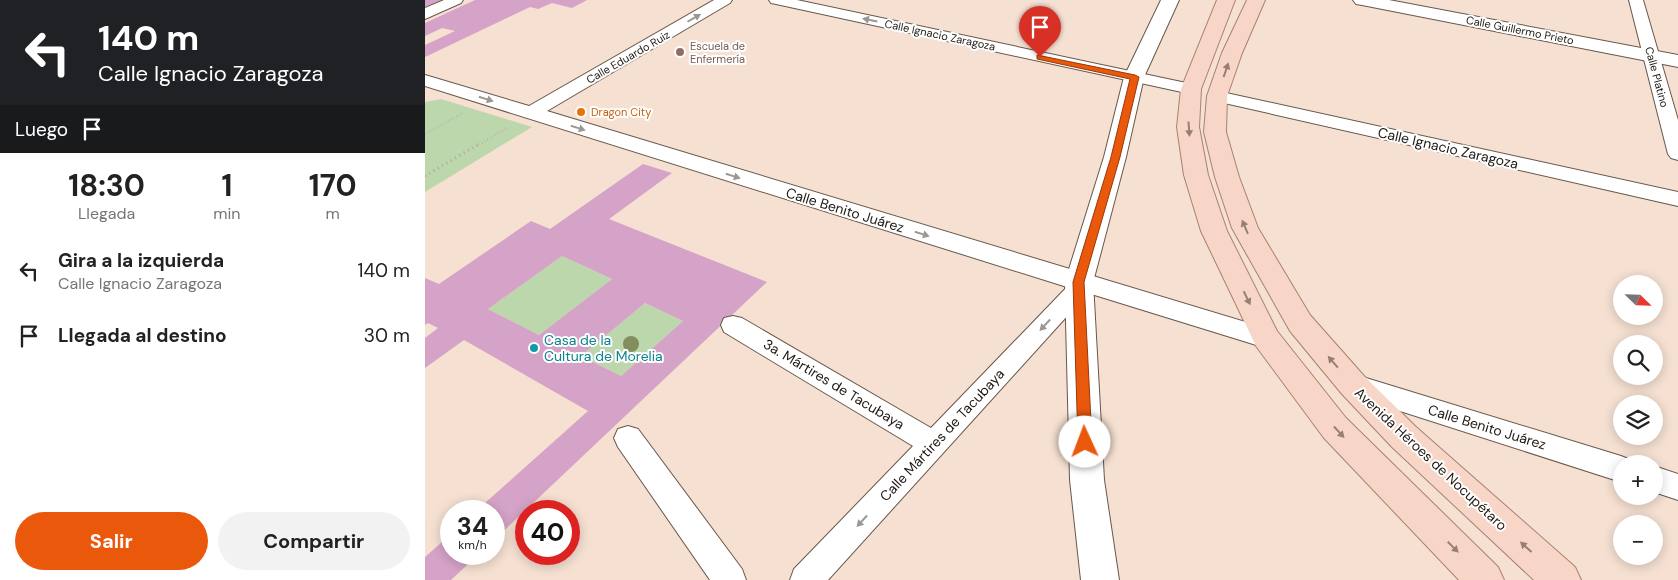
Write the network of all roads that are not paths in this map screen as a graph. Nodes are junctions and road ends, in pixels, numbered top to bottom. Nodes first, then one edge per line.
1 (457, 0) edge
2 (725, 0) edge
3 (776, 0) edge
4 (1170, 0) edge
5 (1226, 0) edge
6 (1256, 0) edge
7 (1362, 0) edge
8 (1636, 0) edge
9 (425, 14) edge
10 (1651, 56) junction
11 (1678, 61) edge
12 (1135, 77) junction
13 (433, 82) edge
14 (425, 93) edge
15 (1204, 93) junction
16 (531, 113) junction
17 (1678, 154) edge
18 (1678, 199) edge
19 (1078, 286) junction
20 (733, 324) dead end
21 (1266, 338) junction
22 (1353, 385) junction
23 (629, 438) dead end
24 (935, 444) junction
25 (1613, 466) edge
26 (1663, 482) edge
27 (1678, 487) edge
28 (729, 580) edge
29 (806, 580) edge
30 (1101, 580) edge
31 (1485, 580) edge
32 (1562, 580) edge

1 - 9 street
16 -> 2 street, Calle Eduardo Ruiz
12 -> 3 street, Calle Ignacio Zaragoza
4 - 12 street
5 - 15 main road, Avenida Héroes de Nocupétaro
15 -> 6 main road, Avenida Héroes de Nocupétaro
7 - 10 street, Calle Guillermo Prieto
8 - 10 street, Calle Platino
10 - 11 street, Calle Guillermo Prieto
10 - 17 street, Calle Platino
12 - 15 street, Calle Ignacio Zaragoza
12 - 19 street
13 - 14 street
13 -> 16 street, Calle Benito Juárez
15 - 18 street, Calle Ignacio Zaragoza
15 -> 21 main road, Avenida Héroes de Nocupétaro
22 -> 15 main road, Avenida Héroes de Nocupétaro
16 -> 19 street, Calle Benito Juárez
19 - 21 street, Calle Benito Juárez
19 -> 24 street, Calle Mártires de Tacubaya
19 - 30 street
20 - 24 street, 3a. Mártires de Tacubaya
21 -> 31 main road, Avenida Héroes de Nocupétaro
22 - 25 street, Calle Benito Juárez
32 -> 22 main road, Avenida Héroes de Nocupétaro
23 - 28 street
24 -> 29 street, Calle Mártires de Tacubaya
26 - 27 street

